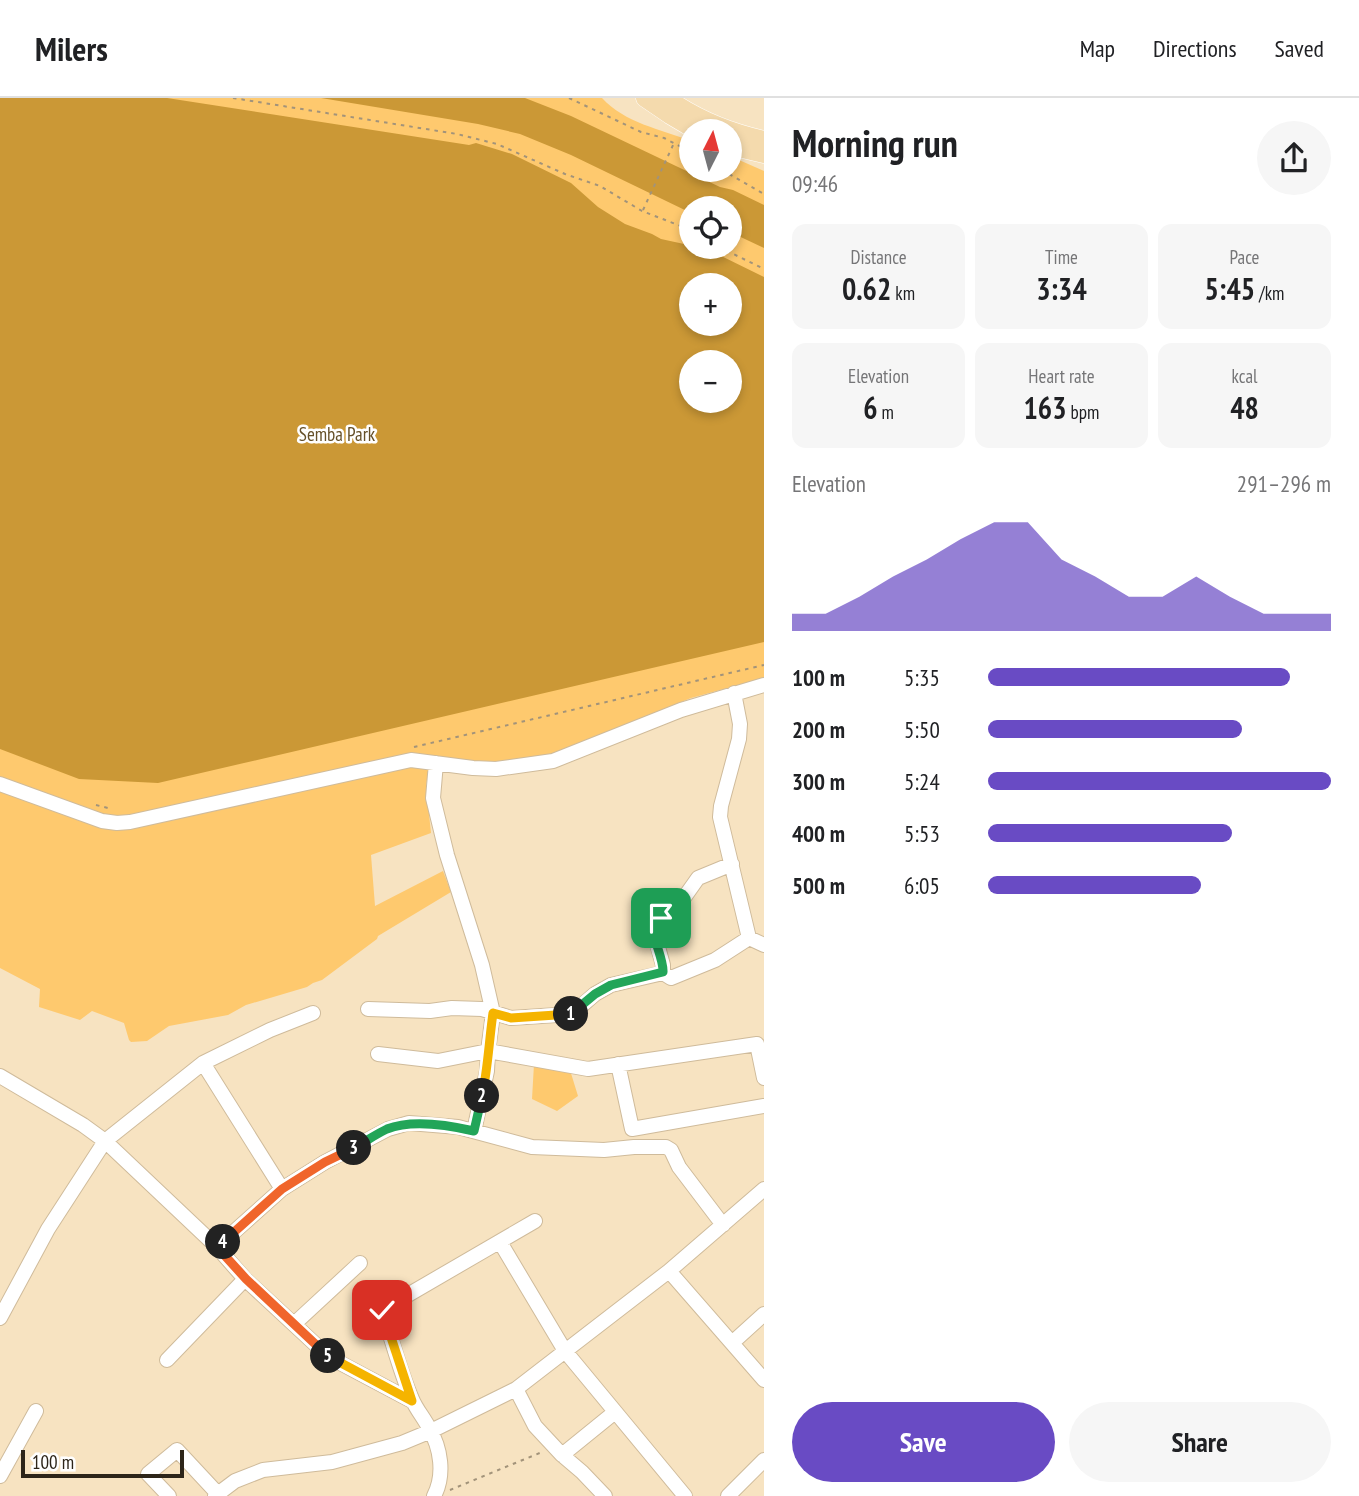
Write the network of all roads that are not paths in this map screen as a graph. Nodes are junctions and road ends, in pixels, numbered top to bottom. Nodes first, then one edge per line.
1 (645, 98) edge
2 (667, 98) edge
3 (679, 120) edge
4 (764, 140) edge
5 (742, 149) edge
6 (764, 154) edge
7 (764, 685) edge
8 (734, 693) junction
9 (436, 763) junction
10 (0, 784) edge
11 (732, 864) junction
12 (749, 938) junction
13 (764, 945) edge
14 (663, 972) junction
15 (368, 1009) dead end
16 (313, 1013) dead end
17 (493, 1013) junction
18 (488, 1051) junction
19 (377, 1054) dead end
20 (203, 1063) junction
21 (618, 1064) junction
22 (0, 1076) edge
23 (764, 1078) edge
24 (764, 1106) edge
25 (474, 1131) junction
26 (105, 1141) junction
27 (282, 1189) junction
28 (764, 1189) edge
29 (535, 1221) dead end
30 (723, 1225) junction
31 (500, 1242) junction
32 (217, 1247) junction
33 (360, 1263) dead end
34 (669, 1271) junction
35 (246, 1279) junction
36 (4, 1303) edge
37 (764, 1314) edge
38 (0, 1318) edge
39 (294, 1324) junction
40 (732, 1343) junction
41 (565, 1351) junction
42 (166, 1360) dead end
43 (764, 1380) edge
44 (516, 1389) junction
45 (412, 1401) junction
46 (36, 1410) dead end
47 (615, 1412) junction
48 (431, 1431) junction
49 (558, 1451) junction
50 (764, 1460) edge
51 (0, 1476) edge
52 (441, 1494) edge
53 (216, 1495) edge
54 (169, 1496) edge
55 (605, 1496) edge
56 (685, 1496) edge
57 (728, 1496) edge

1 - 3 main road
2 - 4 main road
5 - 6 main road
7 - 8 street
8 - 9 street
8 - 11 street
9 - 10 street
9 - 17 street
11 - 12 street
11 - 14 street
12 - 13 street
12 - 14 street
14 - 17 street
15 - 17 street
16 - 20 street
17 - 18 street
18 - 19 street
18 - 21 street
18 - 25 street
20 - 26 street
20 - 27 street
21 - 23 street
21 - 24 street
22 - 26 street
25 - 27 street
25 - 30 street
26 - 32 street
26 - 36 street
27 - 32 street
28 - 30 street
29 - 31 street
30 - 34 street
31 - 41 street
31 - 45 street
32 - 35 street
33 - 39 street
34 - 40 street
34 - 41 street
35 - 39 street
35 - 42 street
36 - 38 street
37 - 40 street
39 - 45 street
40 - 43 street
41 - 44 street
41 - 47 street
44 - 48 street
44 - 49 street
45 - 48 street
46 - 51 street
47 - 49 street
47 - 56 street
48 - 52 street
48 - 53 street
49 - 55 street
50 - 57 street
53 - 54 street

